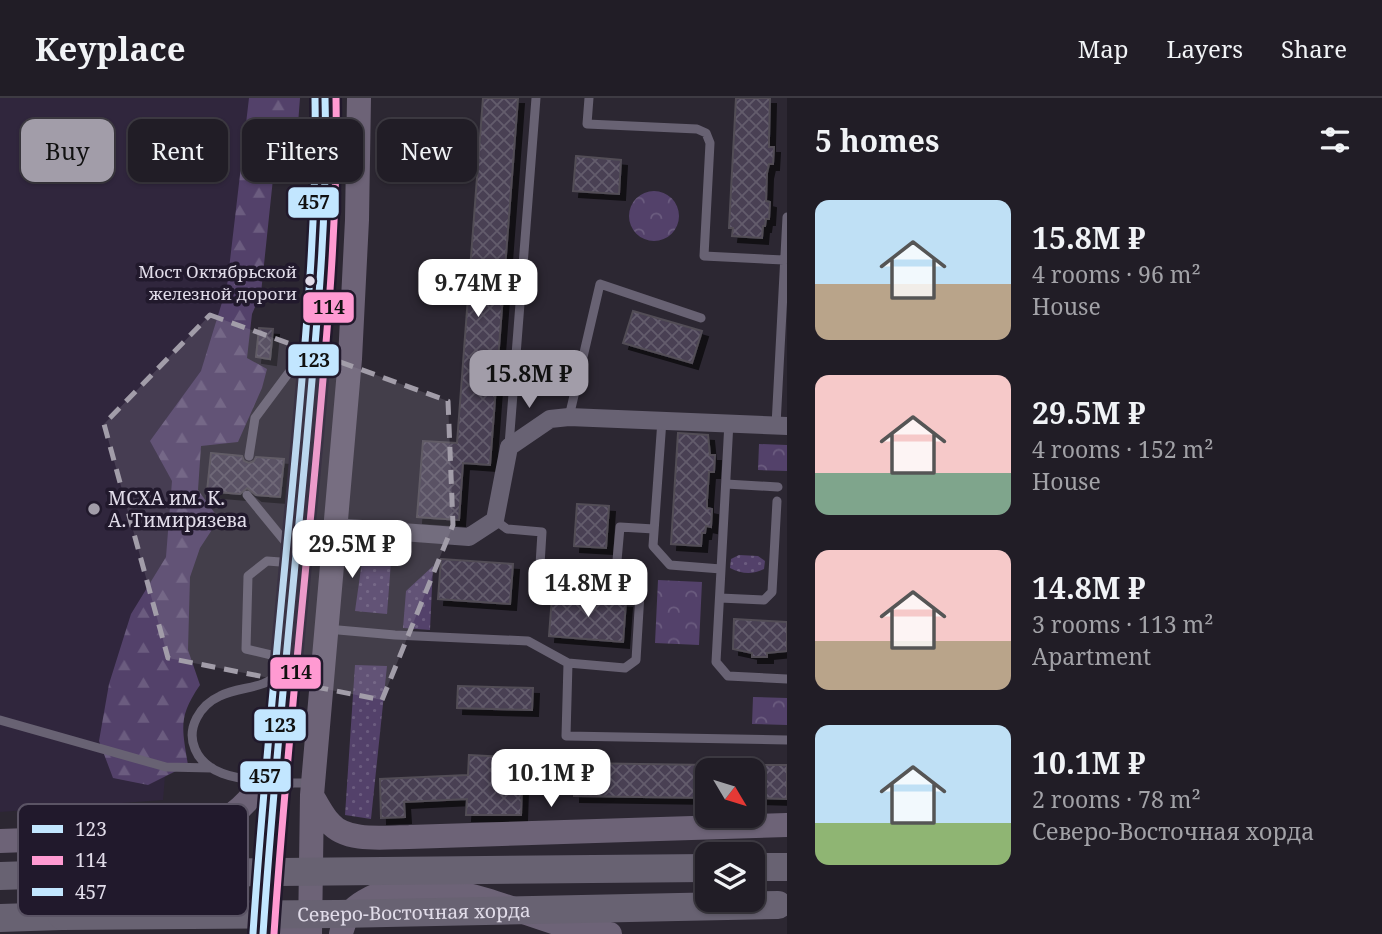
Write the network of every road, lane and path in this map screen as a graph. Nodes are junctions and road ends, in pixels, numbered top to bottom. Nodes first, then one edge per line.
1 (325, 98) edge
2 (359, 98) edge
3 (536, 98) edge
4 (589, 98) edge
5 (787, 217) edge
6 (784, 260) junction
7 (702, 318) dead end
8 (316, 329) junction
9 (569, 416) junction
10 (662, 421) junction
11 (729, 422) junction
12 (781, 426) edge
13 (509, 447) junction
14 (249, 456) dead end
15 (726, 484) junction
16 (778, 487) dead end
17 (247, 495) dead end
18 (777, 501) dead end
19 (495, 520) junction
20 (335, 527) junction
21 (654, 529) junction
22 (297, 559) junction
23 (721, 569) junction
24 (615, 583) junction
25 (720, 598) junction
26 (325, 628) junction
27 (286, 663) junction
28 (568, 663) junction
29 (787, 679) edge
30 (0, 720) edge
31 (787, 740) edge
32 (212, 768) junction
33 (269, 783) junction
34 (312, 789) junction
35 (245, 804) edge
36 (787, 825) edge
37 (18, 840) edge
38 (0, 841) edge
39 (312, 852) junction
40 (695, 868) edge
41 (248, 872) edge
42 (18, 875) edge
43 (0, 876) edge
44 (783, 905) edge
45 (248, 915) edge
46 (62, 916) edge
47 (0, 918) edge
48 (311, 927) edge
49 (263, 934) edge
50 (286, 934) edge
51 (332, 934) edge
52 (341, 934) edge
53 (610, 934) edge

1 - 8 main road
2 - 20 main road
3 - 13 lane
4 - 6 lane
5 - 6 lane
6 - 12 lane
7 - 9 lane
8 - 14 lane
8 - 22 main road
9 - 10 street
9 - 13 street
10 - 11 street
10 - 21 lane
11 - 12 street
11 - 15 lane
13 - 19 street
15 - 16 lane
15 - 23 lane
17 - 22 lane
18 - 25 lane
19 - 20 street
19 - 24 lane
20 - 26 main road
21 - 23 lane
21 - 24 lane
22 - 27 main road
22 - 27 lane
23 - 25 lane
24 - 28 lane
25 - 29 lane
26 - 28 lane
26 - 34 main road
27 - 32 lane
27 - 33 main road
28 - 31 lane
30 - 32 lane
32 - 33 lane
33 - 34 lane
33 - 35 main road
33 - 49 main road
34 - 36 main road
34 - 39 main road
37 - 38 main road
39 - 48 main road
39 - 51 street
40 - 41 main road, bridge
42 - 43 main road, bridge
44 - 45 main road, Северо-Восточная хорда, bridge
46 - 47 main road, Северо-Восточная хорда, bridge
48 - 50 main road
52 - 53 main road

